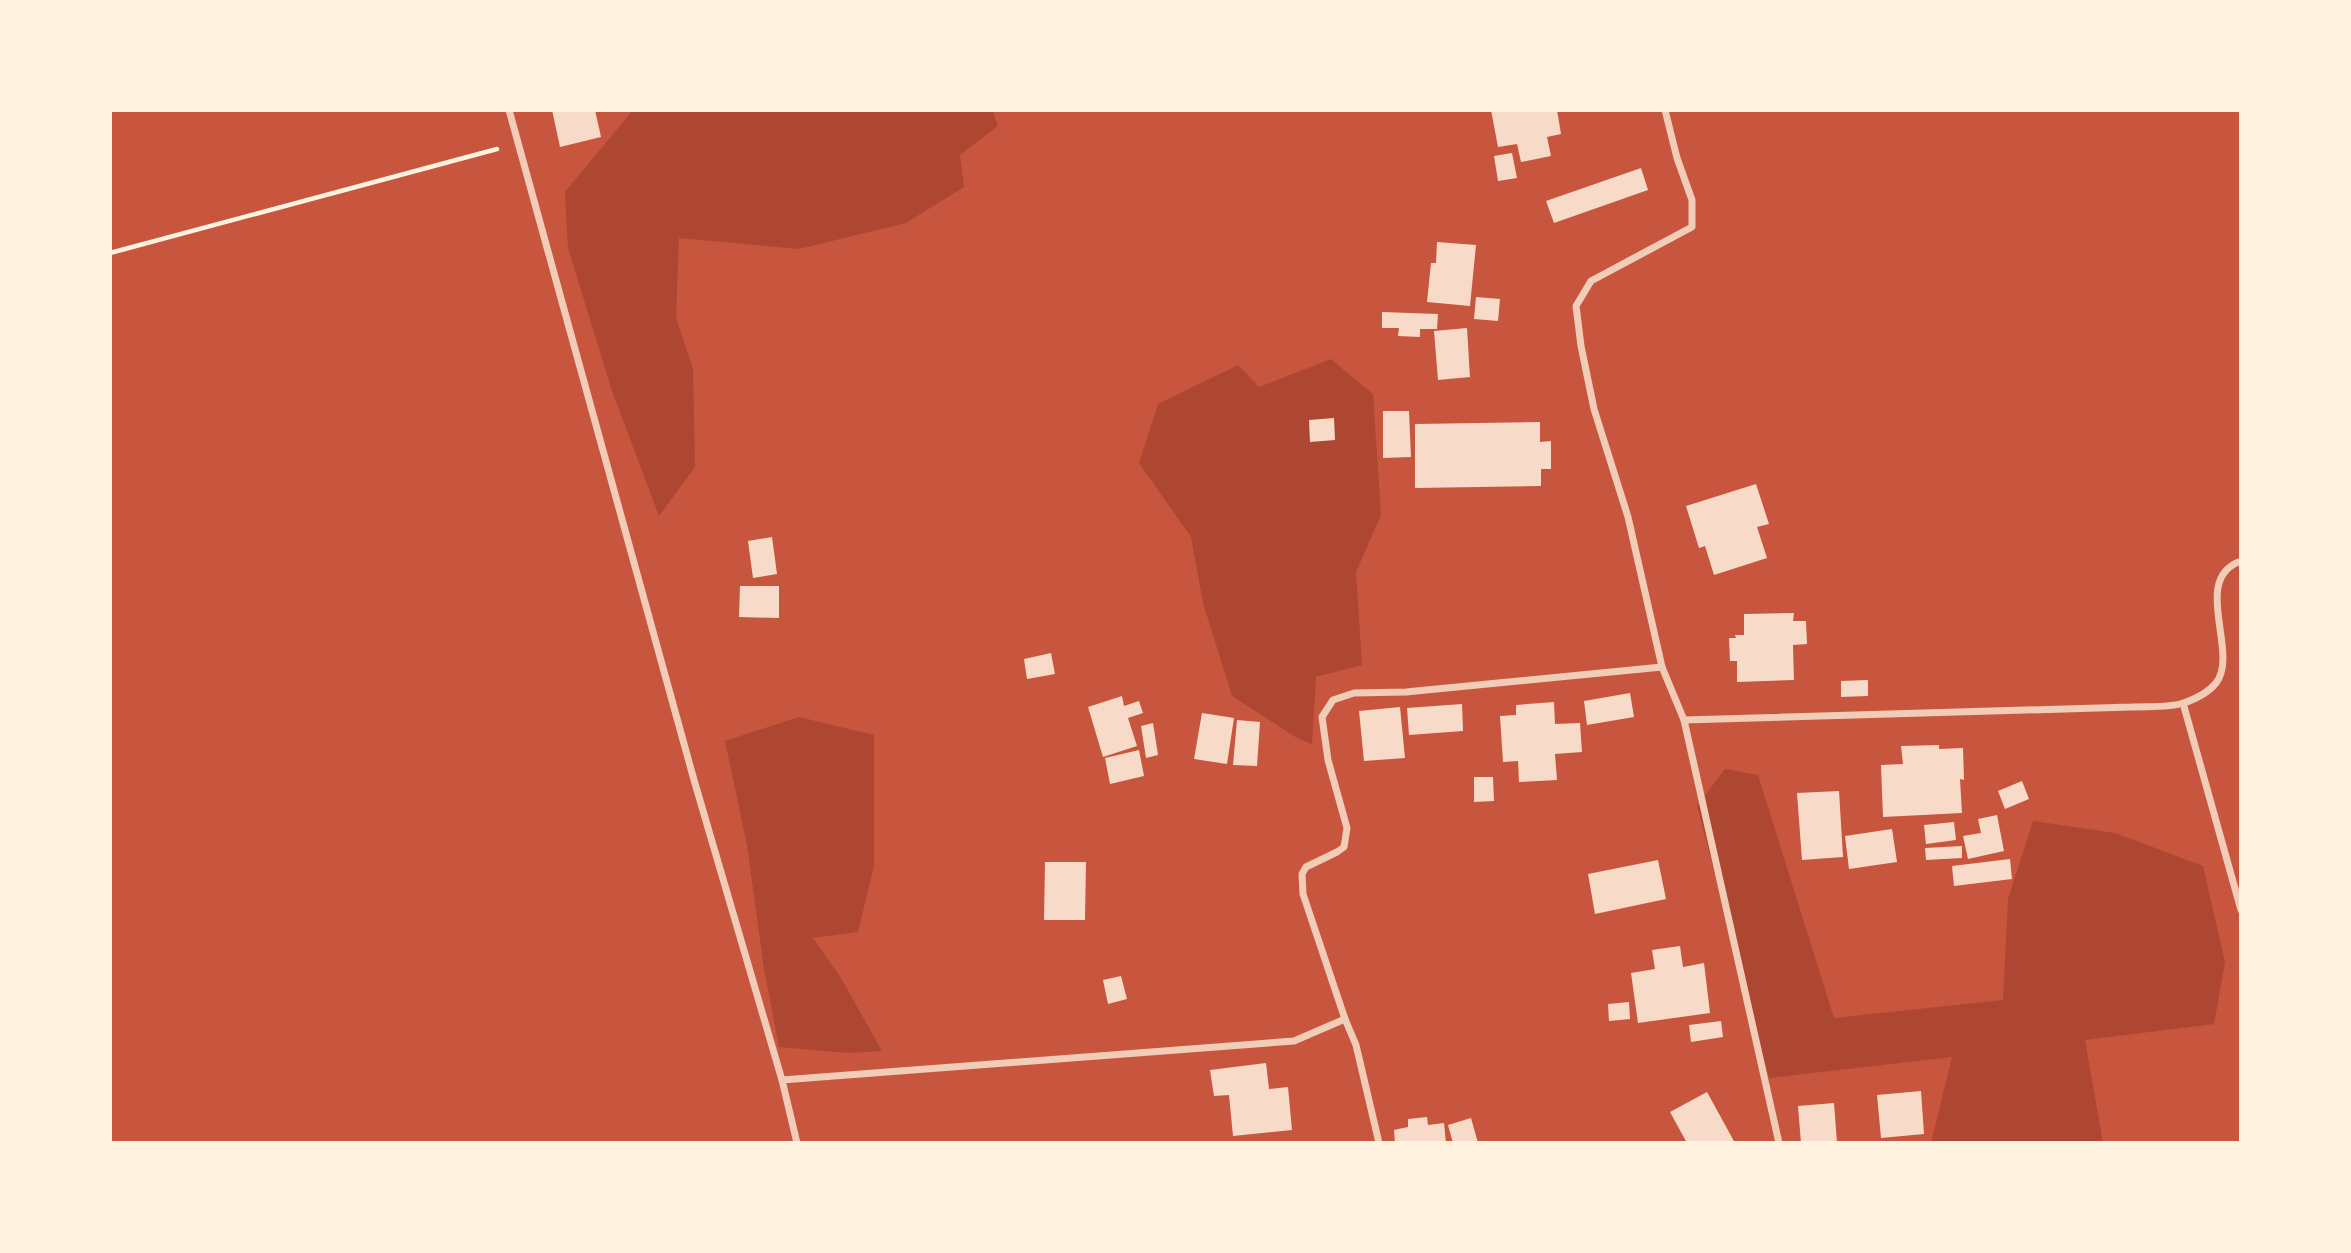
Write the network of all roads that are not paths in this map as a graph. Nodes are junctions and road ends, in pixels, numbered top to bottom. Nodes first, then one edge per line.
1 (509, 110) edge
2 (1665, 110) edge
3 (2241, 561) edge
4 (1662, 667) junction
5 (2183, 704) junction
6 (1684, 720) junction
7 (2241, 910) edge
8 (1345, 1019) junction
9 (782, 1080) junction
10 (797, 1143) edge
11 (1379, 1143) edge
12 (1779, 1143) edge

1 - 9 street
2 - 4 street
3 - 5 street
4 - 6 street
4 - 8 street
5 - 6 street
5 - 7 street
6 - 12 street
8 - 9 street
8 - 11 street
9 - 10 street

